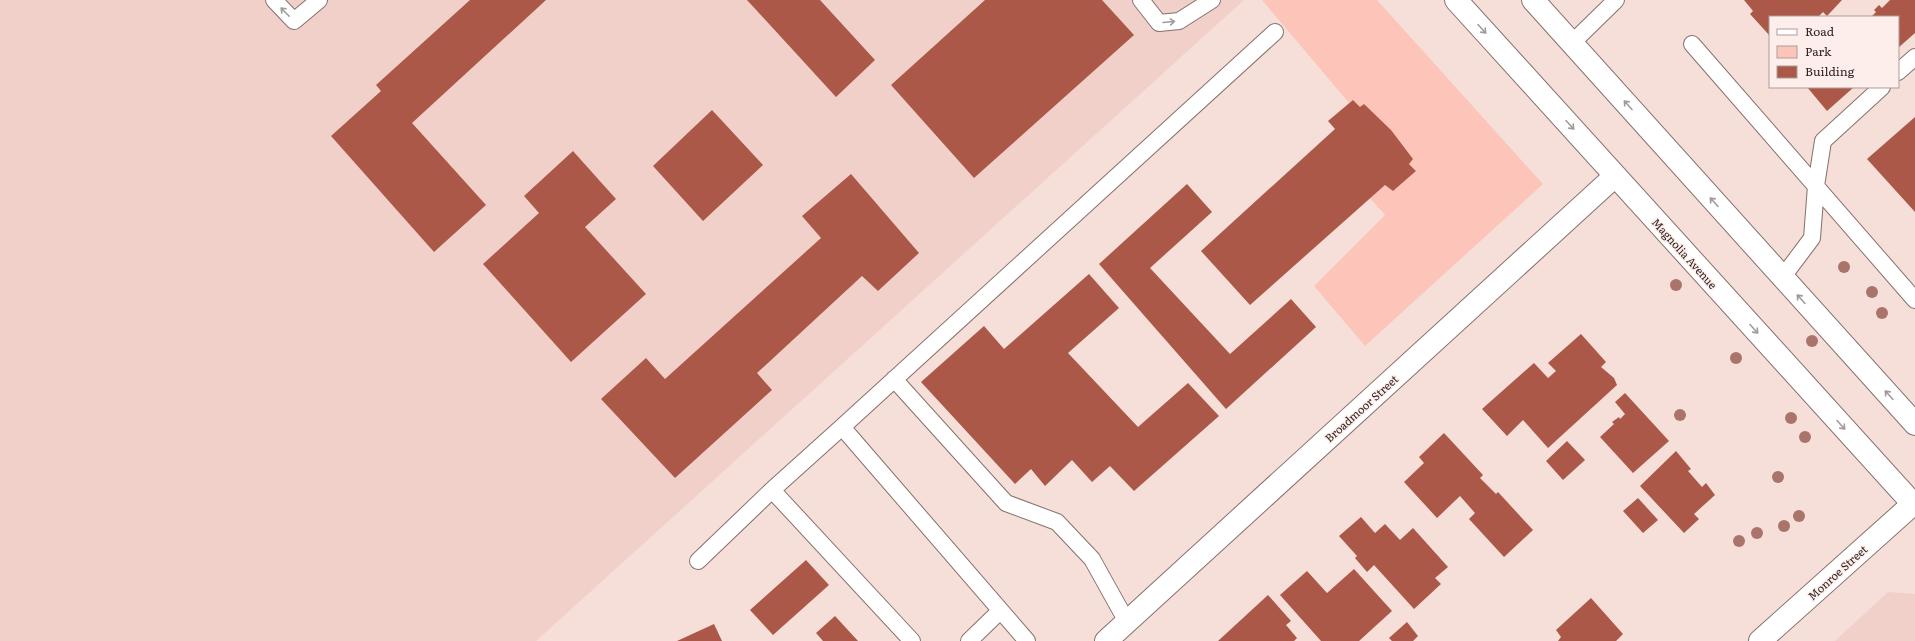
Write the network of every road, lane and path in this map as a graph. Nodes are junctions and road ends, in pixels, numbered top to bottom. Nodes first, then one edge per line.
1 (274, 0) edge
2 (319, 0) edge
3 (1141, 0) edge
4 (1212, 0) edge
5 (1456, 0) edge
6 (1533, 0) edge
7 (1616, 0) edge
8 (1275, 32) dead end
9 (1572, 43) junction
10 (1692, 44) dead end
11 (1915, 56) edge
12 (1899, 71) edge
13 (1881, 88) edge
14 (1615, 176) junction
15 (1816, 186) junction
16 (1782, 278) junction
17 (1915, 300) edge
18 (894, 379) junction
19 (1915, 424) edge
20 (842, 427) junction
21 (772, 490) junction
22 (1914, 505) edge
23 (698, 560) dead end
24 (1000, 611) junction
25 (1127, 622) junction
26 (912, 641) edge
27 (970, 641) edge
28 (1026, 641) edge
29 (1106, 641) edge
30 (1760, 641) edge

2 -> 1 lane
3 -> 4 lane
5 -> 14 main road, Magnolia Avenue
6 - 9 main road
7 - 9 lane
8 - 18 lane
16 -> 9 main road
10 - 15 lane
11 - 12 lane
13 - 15 lane
14 -> 22 main road, Magnolia Avenue
14 - 25 main road, Broadmoor Street
15 - 16 lane
15 - 17 lane
19 -> 16 main road
18 - 20 lane
18 - 25 lane
20 - 21 lane
20 - 24 lane
21 - 23 lane
21 - 26 lane
22 - 30 main road, Monroe Street
24 - 27 lane
24 - 28 lane
25 - 29 main road, Broadmoor Street

